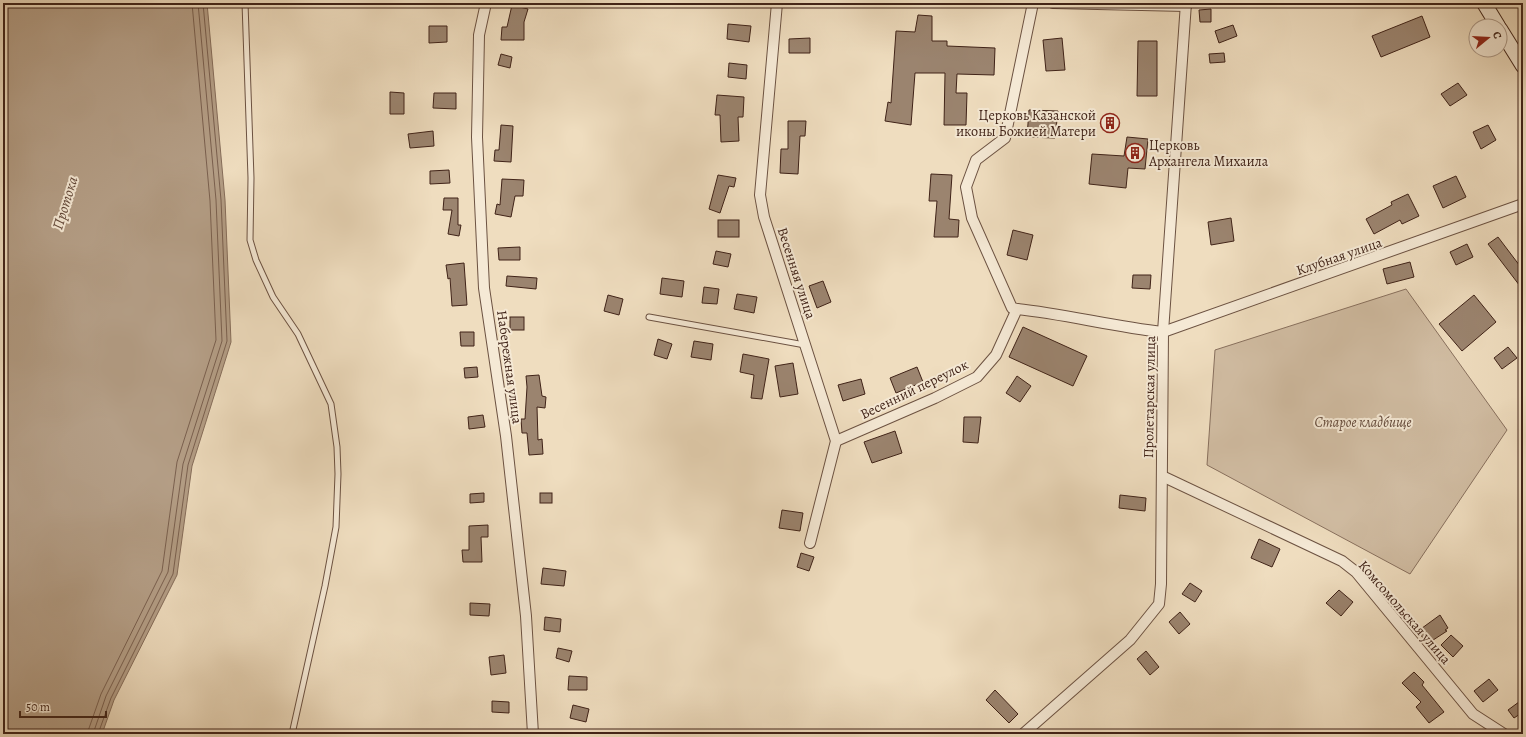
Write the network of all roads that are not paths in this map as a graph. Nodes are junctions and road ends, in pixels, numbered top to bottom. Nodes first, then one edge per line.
1 (245, 3) edge
2 (486, 3) edge
3 (777, 3) edge
4 (1034, 3) edge
5 (1053, 3) edge
6 (1484, 3) edge
7 (1186, 5) edge
8 (1493, 18) edge
9 (1508, 42) edge
10 (1523, 66) edge
11 (1523, 204) edge
12 (1017, 309) junction
13 (649, 317) dead end
14 (1163, 332) junction
15 (805, 345) junction
16 (836, 441) junction
17 (1162, 476) junction
18 (810, 543) dead end
19 (292, 734) edge
20 (533, 734) edge
21 (1023, 734) edge
22 (1504, 734) edge

1 - 19 lane
2 - 20 street, Набережная улица
3 - 15 street, Весенняя улица
4 - 12 street
5 - 7 street
6 - 8 street
7 - 14 street, Пролетарская улица
9 - 10 street
11 - 14 street, Клубная улица
12 - 14 street
12 - 16 street, Весенний переулок
13 - 15 lane
14 - 17 street, Пролетарская улица
15 - 16 street, Весенняя улица
16 - 18 street
17 - 21 street, Пролетарская улица
17 - 22 street, Комсомольская улица

